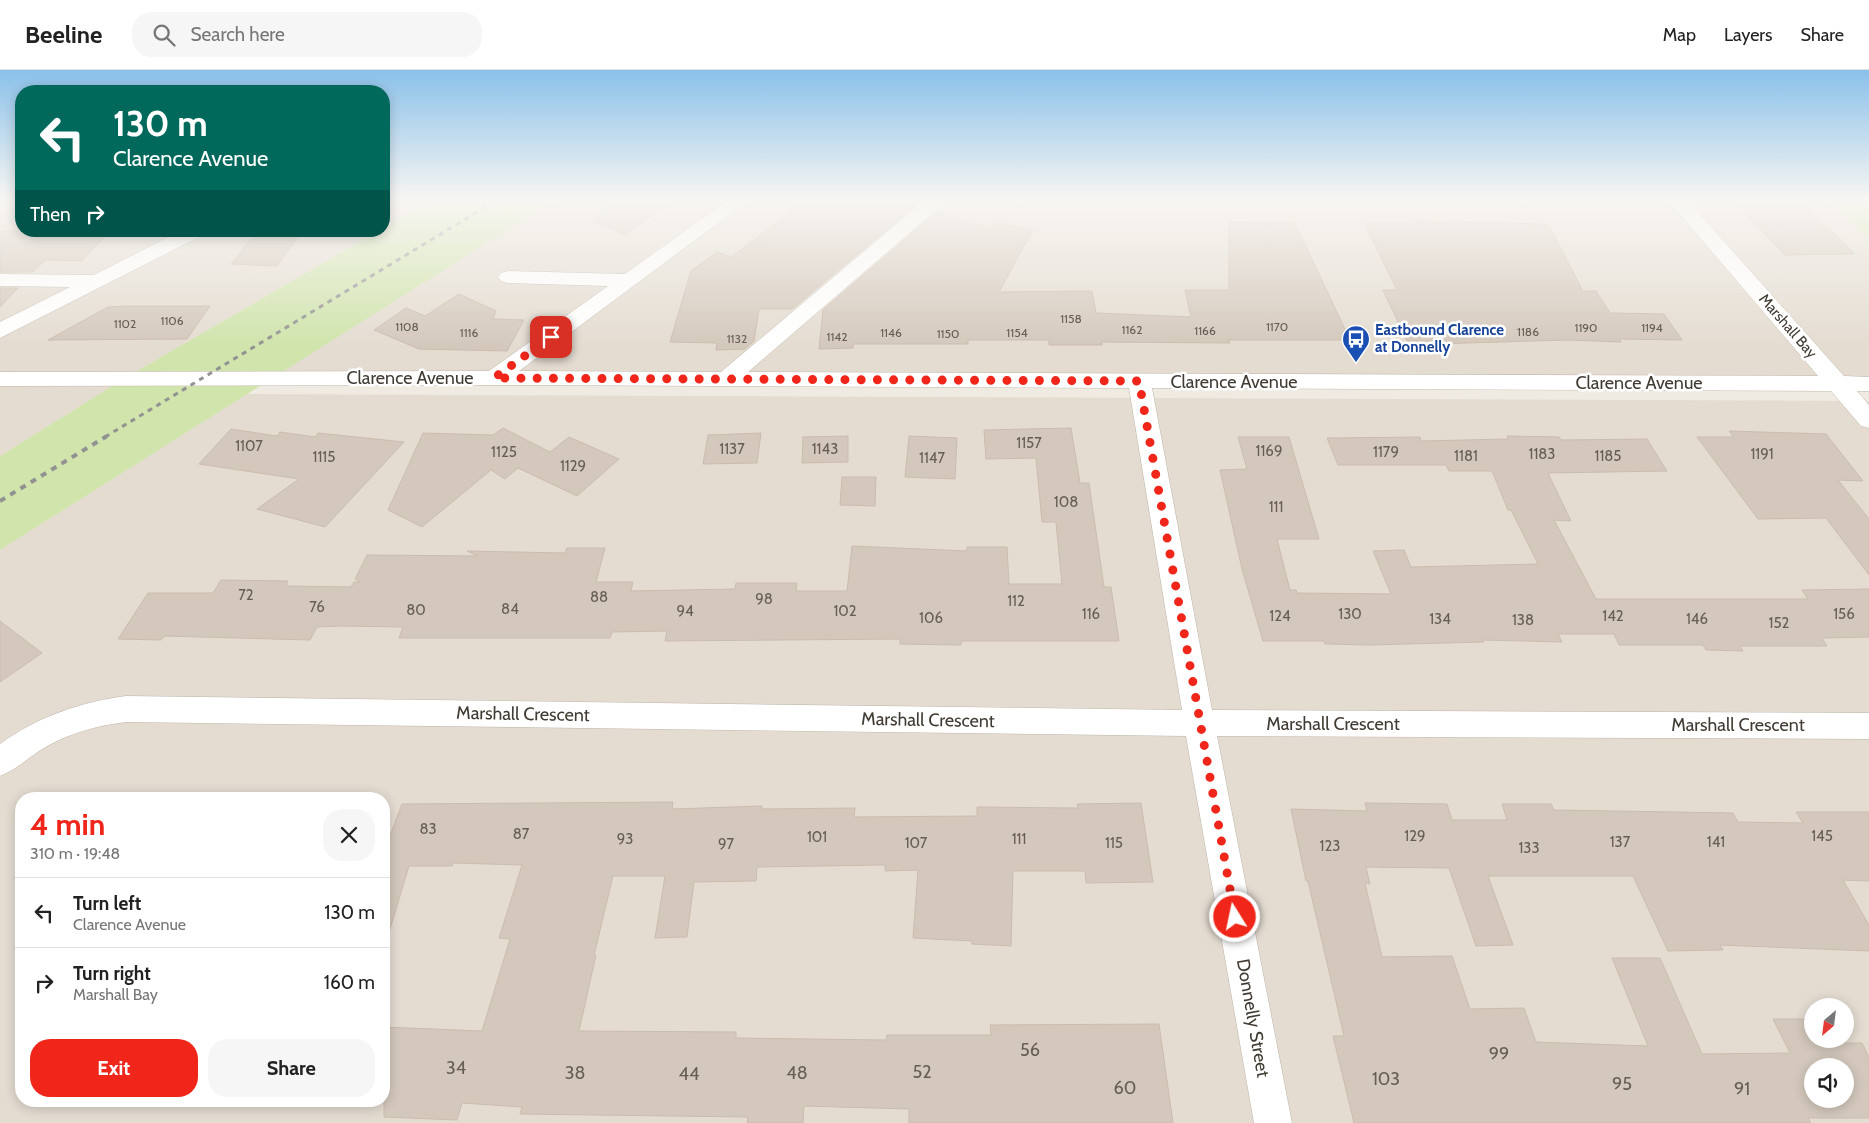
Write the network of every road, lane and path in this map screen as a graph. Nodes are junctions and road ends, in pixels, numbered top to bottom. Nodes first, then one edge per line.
1 (160, 249) edge
2 (672, 249) edge
3 (879, 249) edge
4 (1720, 249) edge
5 (508, 277) dead end
6 (0, 280) edge
7 (630, 280) junction
8 (98, 281) junction
9 (0, 331) edge
10 (494, 378) junction
11 (0, 379) edge
12 (726, 380) junction
13 (1139, 381) junction
14 (1839, 384) junction
15 (1869, 384) edge
16 (1869, 420) edge
17 (1199, 724) junction
18 (1869, 726) edge
19 (0, 762) edge
20 (1273, 1123) edge

1 - 8 street
2 - 7 street
3 - 12 street
4 - 14 street, Marshall Bay
5 - 7 street
6 - 8 street
7 - 10 street
8 - 9 street
10 - 11 street, Clarence Avenue
10 - 12 street, Clarence Avenue
12 - 13 street, Clarence Avenue
13 - 14 street, Clarence Avenue
13 - 17 street, Donnelly Street
14 - 15 street, Clarence Avenue
14 - 16 street
17 - 18 street, Marshall Crescent
17 - 19 street, Marshall Crescent
17 - 20 street, Donnelly Street

